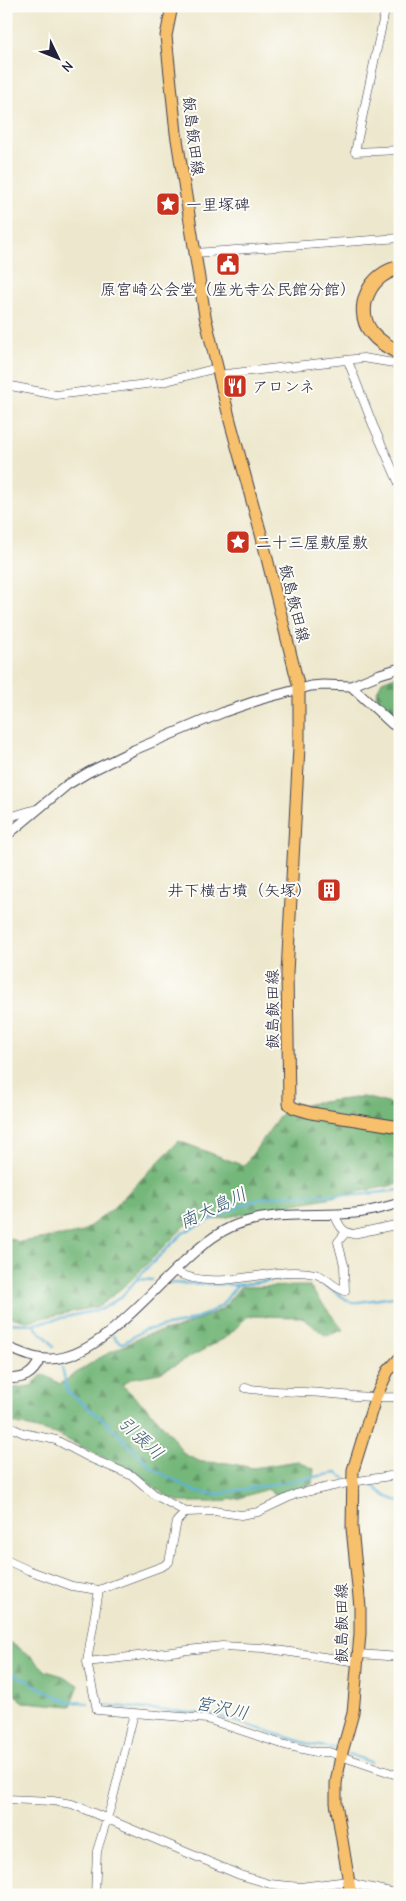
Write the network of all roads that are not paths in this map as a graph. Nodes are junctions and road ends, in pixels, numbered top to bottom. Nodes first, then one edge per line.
1 (172, 6) edge
2 (386, 6) edge
3 (400, 150) edge
4 (400, 238) edge
5 (195, 253) junction
6 (400, 268) edge
7 (400, 276) edge
8 (400, 345) edge
9 (400, 353) edge
10 (348, 361) junction
11 (400, 364) edge
12 (217, 372) junction
13 (6, 385) edge
14 (400, 486) edge
15 (400, 668) edge
16 (351, 686) junction
17 (299, 688) junction
18 (400, 727) edge
19 (36, 809) junction
20 (6, 818) edge
21 (6, 836) edge
22 (400, 1127) edge
23 (400, 1203) edge
24 (334, 1214) junction
25 (400, 1224) edge
26 (346, 1232) junction
27 (174, 1271) junction
28 (6, 1347) edge
29 (400, 1358) edge
30 (40, 1359) junction
31 (6, 1378) edge
32 (246, 1388) dead end
33 (400, 1397) edge
34 (375, 1399) junction
35 (6, 1425) edge
36 (390, 1476) dead end
37 (352, 1482) junction
38 (186, 1512) junction
39 (6, 1560) edge
40 (99, 1590) junction
41 (400, 1657) edge
42 (359, 1658) junction
43 (87, 1662) junction
44 (134, 1713) junction
45 (341, 1756) junction
46 (400, 1776) edge
47 (6, 1799) edge
48 (106, 1818) junction
49 (348, 1881) junction
50 (400, 1894) edge
51 (95, 1895) edge
52 (351, 1895) edge

1 - 5 main road, 飯島飯田線
2 - 3 street
4 - 5 street
5 - 12 main road, 飯島飯田線
6 - 9 highway
7 - 8 highway
10 - 11 street
10 - 12 street
10 - 14 street
12 - 13 street
12 - 17 main road, 飯島飯田線
15 - 16 street
16 - 17 street
16 - 18 street
17 - 19 street
17 - 22 main road, 飯島飯田線
19 - 20 street
19 - 21 street
23 - 24 street
24 - 26 street
24 - 27 street
25 - 26 street
26 - 27 street
27 - 30 street
28 - 30 street
29 - 34 main road, 飯島飯田線
30 - 31 street
32 - 34 street
33 - 34 street
34 - 37 main road, 飯島飯田線
35 - 38 street
36 - 37 street
37 - 38 street
37 - 42 main road, 飯島飯田線
38 - 40 street
39 - 40 street
40 - 43 street
41 - 42 street
42 - 43 street
42 - 45 main road, 飯島飯田線
43 - 44 street
44 - 45 street
44 - 48 street
45 - 46 street
45 - 49 main road, 飯島飯田線
47 - 48 street
48 - 49 street
48 - 51 street
49 - 50 street
49 - 52 main road, 飯島飯田線

